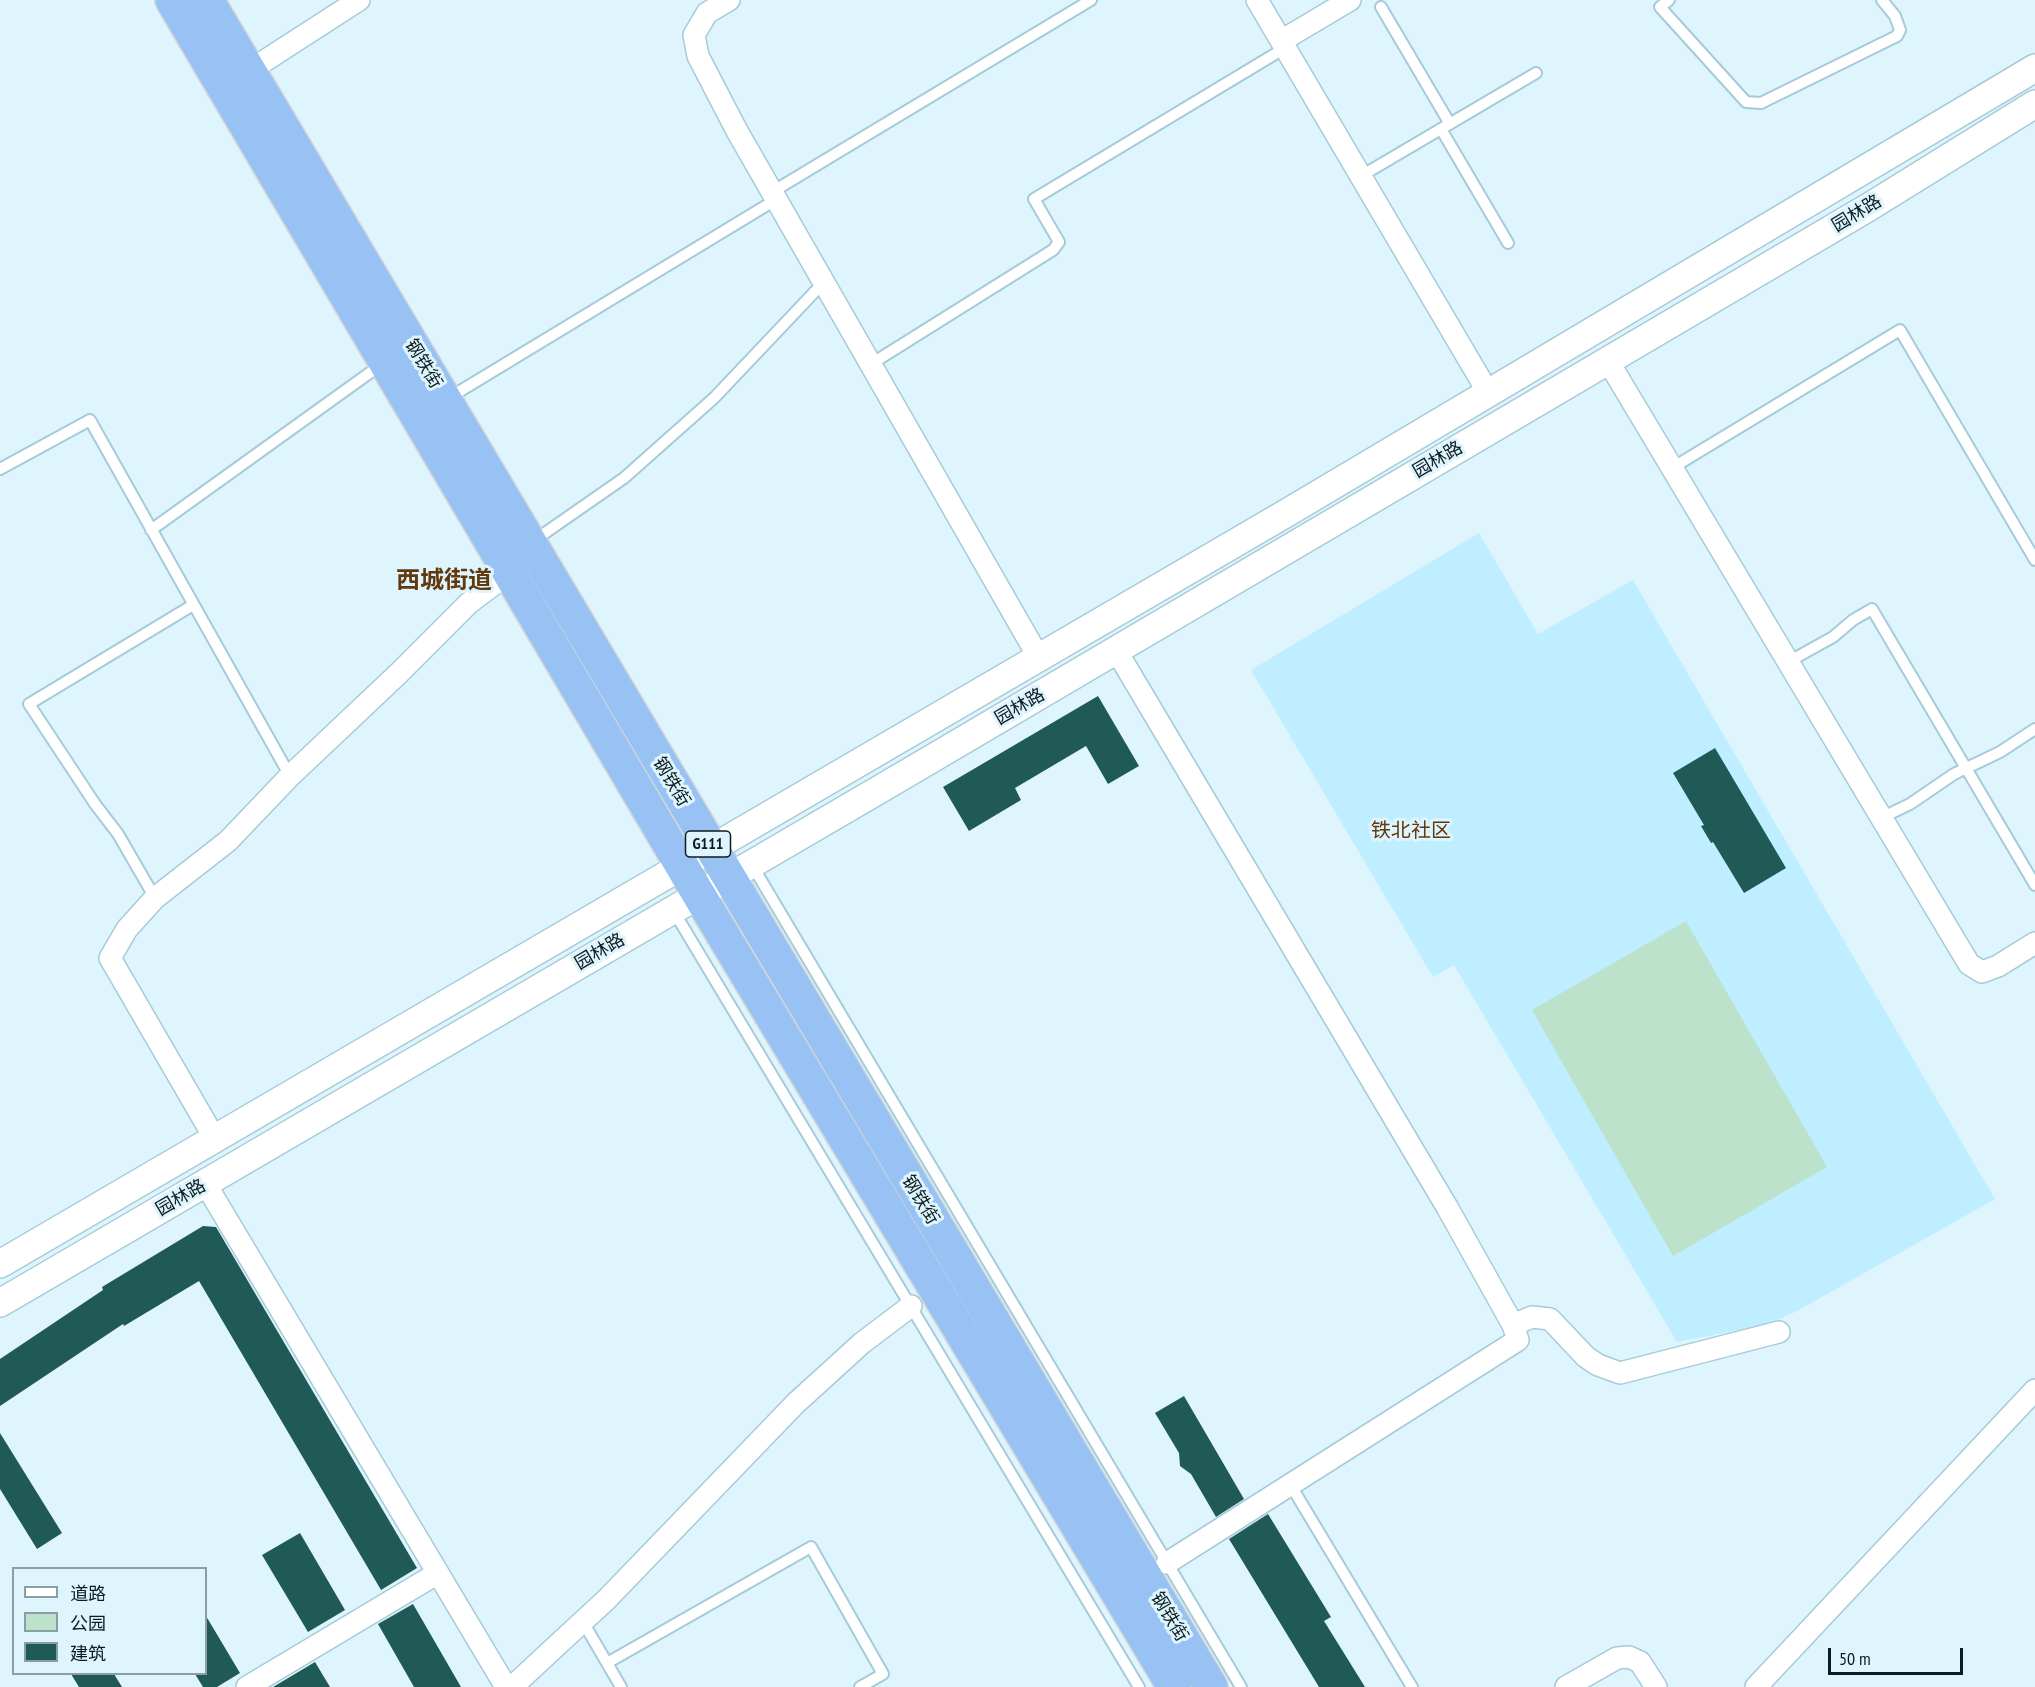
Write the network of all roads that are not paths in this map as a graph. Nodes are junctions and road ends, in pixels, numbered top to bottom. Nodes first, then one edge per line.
1 (172, 0) edge
2 (207, 0) edge
3 (359, 0) edge
4 (729, 0) edge
5 (1091, 0) edge
6 (1257, 0) edge
7 (1350, 0) edge
8 (1669, 0) edge
9 (1882, 0) edge
10 (1381, 7) dead end
11 (1283, 45) junction
12 (2035, 68) edge
13 (249, 71) junction
14 (1536, 73) dead end
15 (2035, 104) edge
16 (1446, 126) junction
17 (1360, 176) junction
18 (774, 196) junction
19 (1508, 243) dead end
20 (824, 282) junction
21 (1608, 361) junction
22 (385, 362) junction
23 (871, 364) junction
24 (1489, 394) junction
25 (444, 400) junction
26 (1672, 468) junction
27 (0, 469) edge
28 (151, 530) junction
29 (529, 543) junction
30 (2035, 560) edge
31 (509, 573) junction
32 (193, 605) junction
33 (1116, 650) junction
34 (1039, 658) junction
35 (1788, 662) junction
36 (2035, 729) edge
37 (1966, 768) junction
38 (290, 777) junction
39 (1881, 818) junction
40 (711, 849) junction
41 (682, 866) junction
42 (740, 871) junction
43 (2035, 885) edge
44 (155, 897) junction
45 (686, 902) junction
46 (2035, 944) edge
47 (215, 1138) junction
48 (205, 1183) junction
49 (0, 1264) edge
50 (0, 1303) edge
51 (911, 1306) junction
52 (1513, 1325) junction
53 (1779, 1332) dead end
54 (2035, 1390) edge
55 (1290, 1484) junction
56 (1167, 1563) junction
57 (438, 1573) junction
58 (583, 1622) junction
59 (607, 1663) junction
60 (247, 1687) edge
61 (506, 1687) edge
62 (512, 1687) edge
63 (621, 1687) edge
64 (860, 1687) edge
65 (1139, 1687) edge
66 (1174, 1687) edge
67 (1211, 1687) edge
68 (1241, 1687) edge
69 (1412, 1687) edge
70 (1566, 1687) edge
71 (1656, 1687) edge
72 (1756, 1687) edge

1 - 22 highway, 钢铁街
2 - 13 highway, 钢铁街 / G111
3 - 13 street
4 - 18 street
5 - 18 lane
6 - 11 street
7 - 11 street
8 - 9 lane
10 - 16 lane
11 - 17 street
11 - 23 lane
12 - 24 street, 园林路
13 - 25 highway, 钢铁街 / G111
14 - 16 lane
15 - 21 street, 园林路
16 - 17 lane
16 - 19 lane
17 - 24 street
18 - 20 street
18 - 25 lane
20 - 23 street
20 - 29 lane
21 - 26 street
21 - 33 street, 园林路
22 - 28 lane
22 - 31 highway, 钢铁街
23 - 34 street
24 - 34 street, 园林路
25 - 29 highway, 钢铁街 / G111
26 - 30 lane
26 - 35 street
27 - 28 lane
28 - 32 lane
29 - 40 highway, 钢铁街 / G111
31 - 38 street
31 - 41 highway, 钢铁街
32 - 38 lane
32 - 44 lane
33 - 42 street, 园林路
33 - 52 street
34 - 40 street, 园林路
35 - 37 lane
35 - 39 street
36 - 37 lane
37 - 39 lane
37 - 43 lane
38 - 44 street
39 - 46 street
40 - 41 street, 园林路
40 - 42 highway, 钢铁街 / G111
41 - 45 highway, 钢铁街
41 - 47 street, 园林路
42 - 45 street, 园林路
42 - 56 lane
42 - 67 highway, 钢铁街 / G111
44 - 47 street
45 - 48 street, 园林路
45 - 51 lane
45 - 66 highway, 钢铁街
47 - 49 street, 园林路
48 - 50 street, 园林路
48 - 57 street
51 - 58 street
51 - 65 lane
52 - 53 street
52 - 55 street
54 - 72 street
55 - 56 street
55 - 69 lane
56 - 68 lane
57 - 60 street
57 - 61 street
58 - 59 lane
58 - 62 street
59 - 63 lane
59 - 64 lane
70 - 71 street

